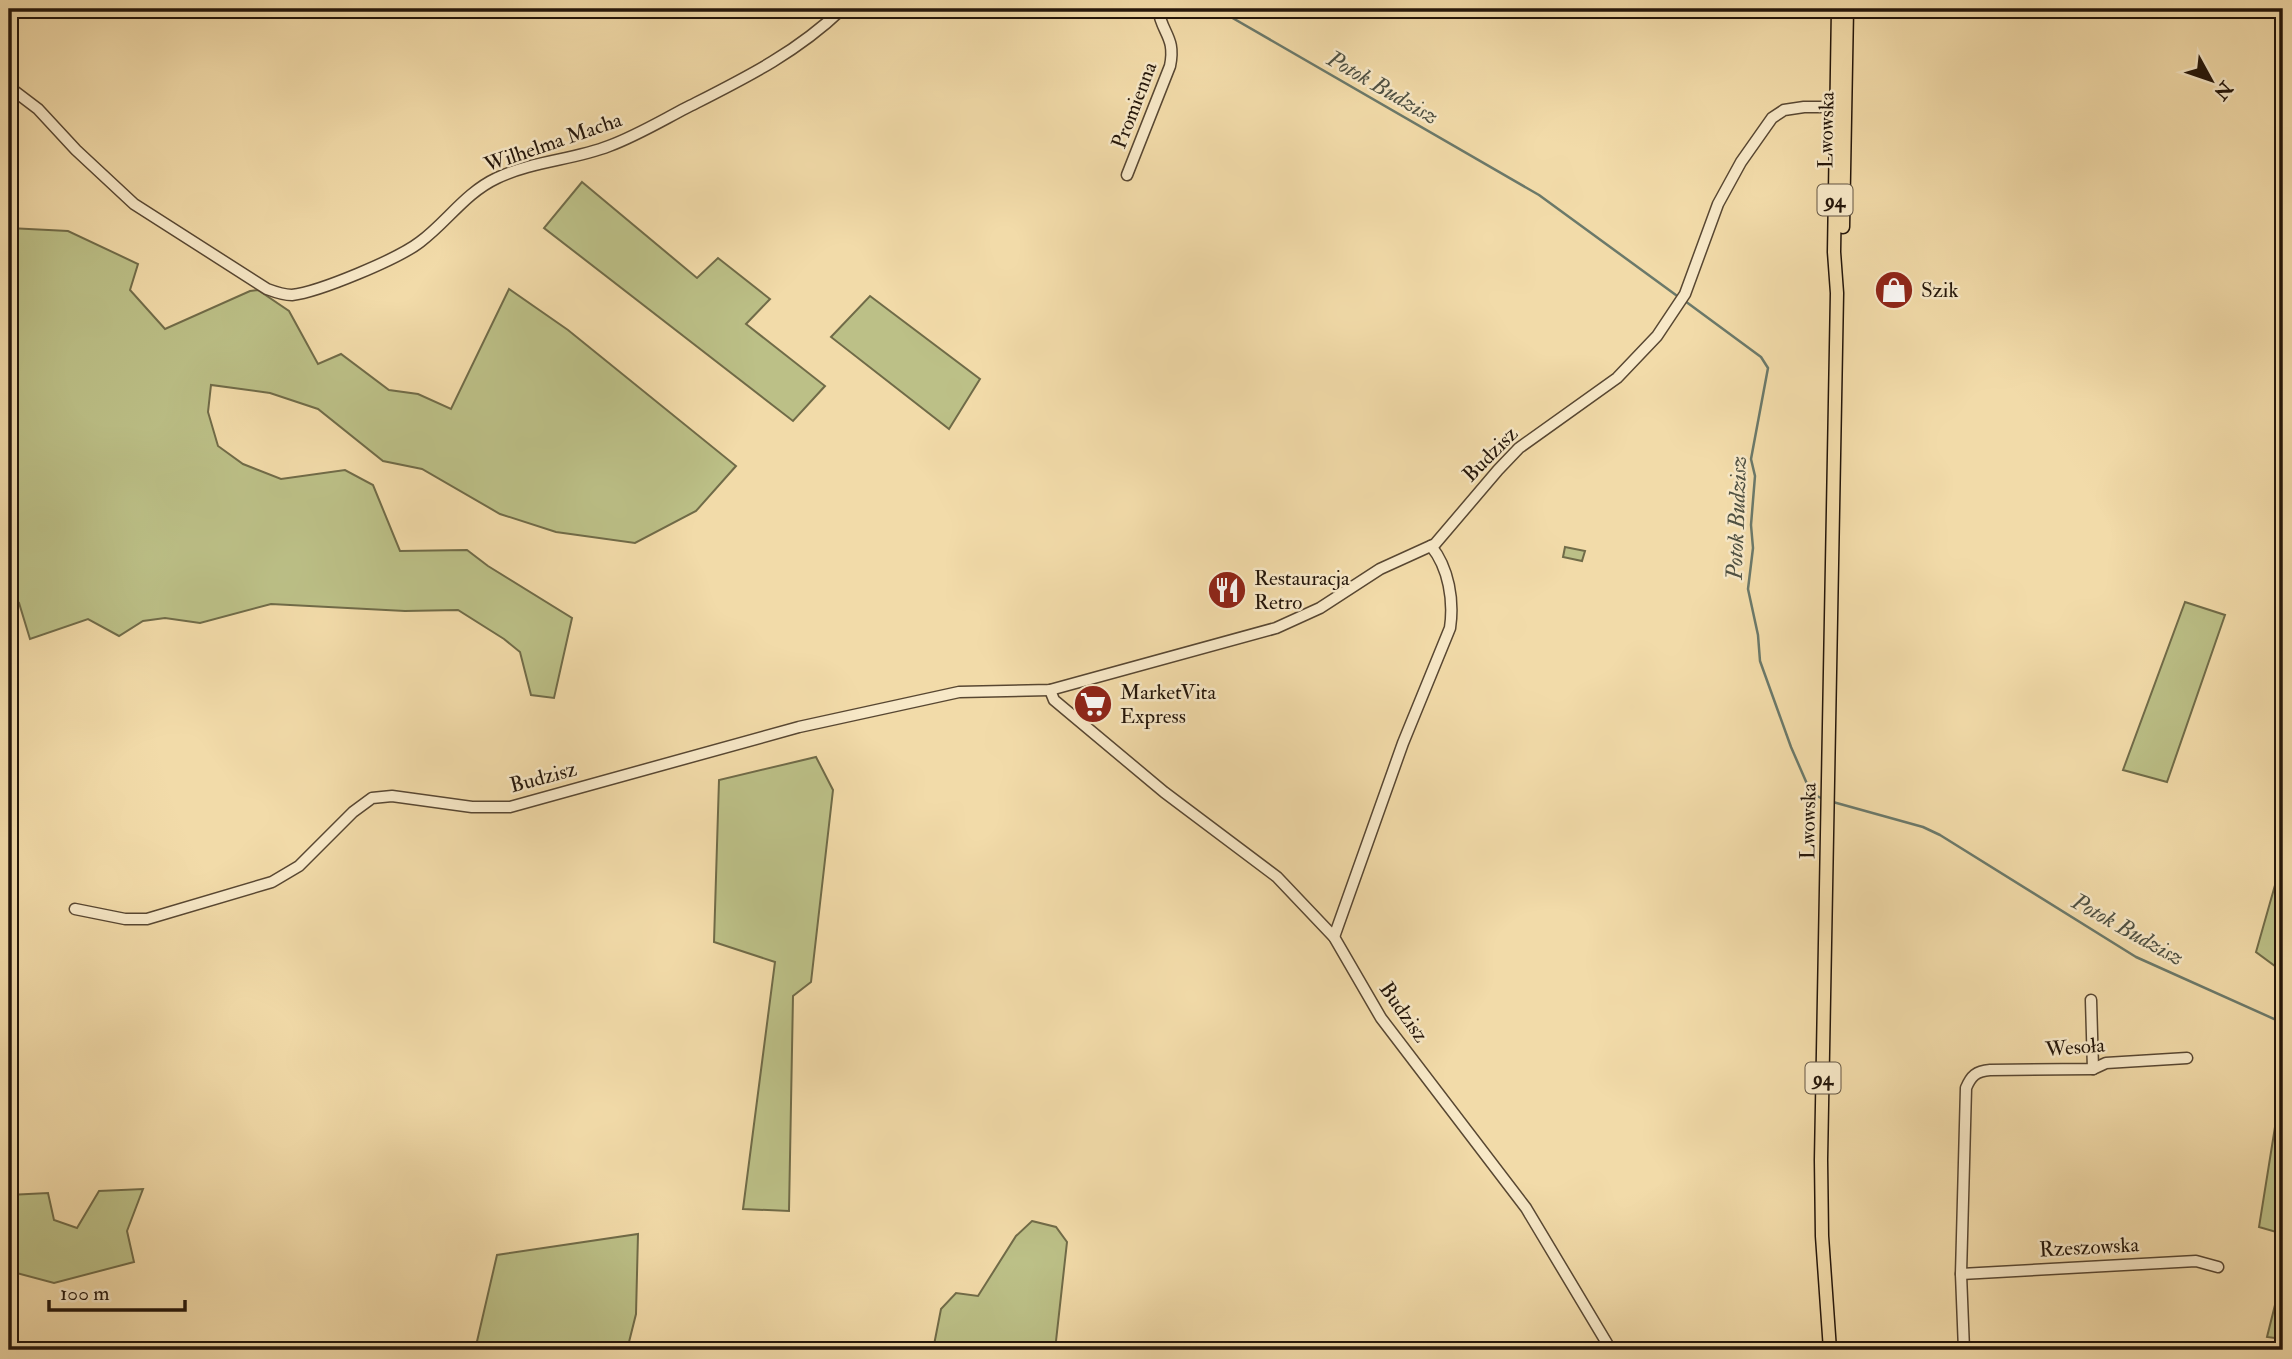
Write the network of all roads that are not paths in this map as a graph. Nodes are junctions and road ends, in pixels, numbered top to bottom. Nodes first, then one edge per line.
1 (842, 9) edge
2 (1158, 9) edge
3 (1838, 9) edge
4 (1847, 9) edge
5 (9, 87) edge
6 (1841, 107) junction
7 (1127, 175) dead end
8 (1431, 546) junction
9 (1050, 690) junction
10 (75, 909) dead end
11 (1334, 937) junction
12 (2091, 1000) dead end
13 (2187, 1058) dead end
14 (2093, 1069) junction
15 (2218, 1267) dead end
16 (1961, 1274) junction
17 (1611, 1350) edge
18 (1830, 1350) edge
19 (1964, 1350) edge

1 - 5 street, Wilhelma Macha
2 - 7 street, Promienna
3 - 6 main road, Lwowska / 94
4 - 6 main road, Lwowska / 94
6 - 8 street, Budzisz
6 - 18 main road, Lwowska / 94
8 - 9 street, Budzisz
8 - 11 street
9 - 10 street, Budzisz
9 - 11 street, Budzisz
11 - 17 street, Budzisz
12 - 14 street
13 - 14 street, Wesoła
14 - 16 street, Wesoła
15 - 16 street, Rzeszowska
16 - 19 street

